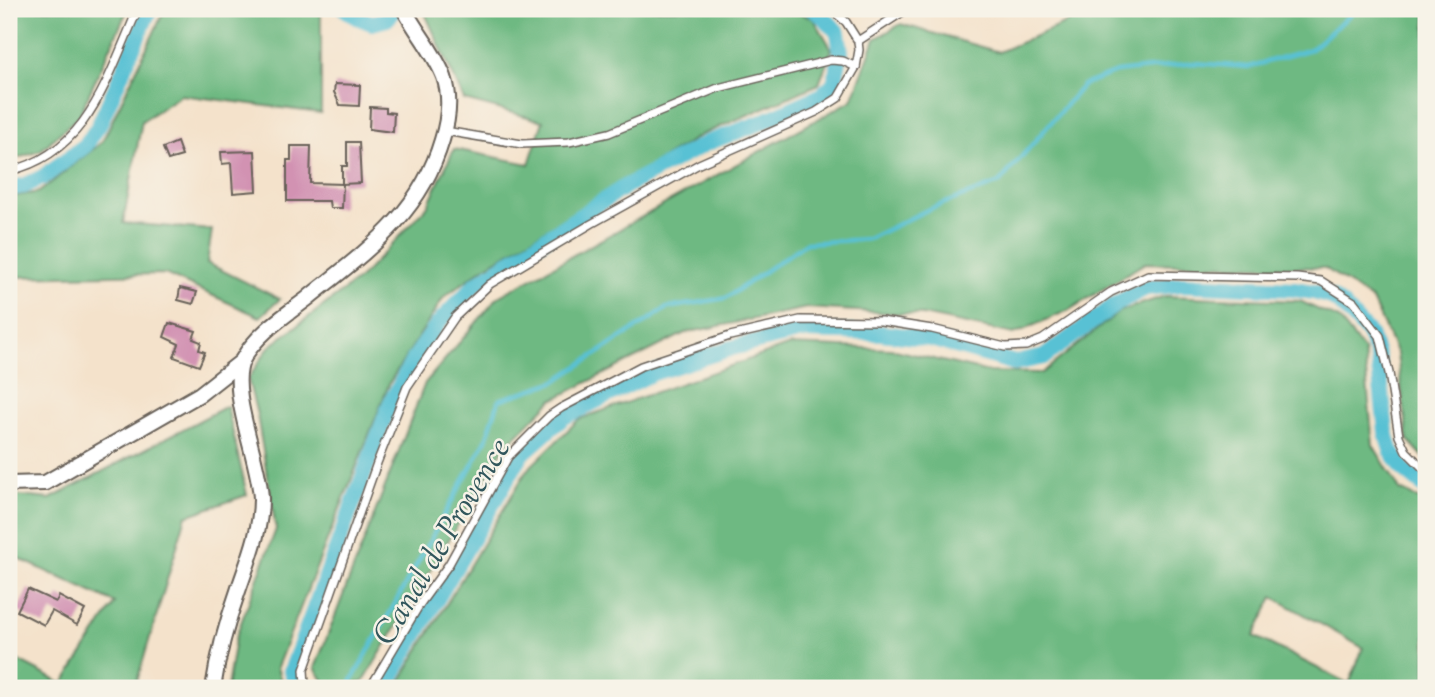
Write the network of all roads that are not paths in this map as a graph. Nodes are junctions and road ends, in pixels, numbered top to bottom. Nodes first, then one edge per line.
1 (138, 9) edge
2 (831, 9) edge
3 (907, 9) edge
4 (405, 11) edge
5 (858, 41) junction
6 (856, 67) junction
7 (445, 131) junction
8 (9, 171) edge
9 (242, 360) junction
10 (1426, 471) edge
11 (9, 484) edge
12 (213, 688) edge
13 (311, 688) edge
14 (370, 688) edge

1 - 8 lane
2 - 5 lane
3 - 5 lane
4 - 7 street
5 - 6 lane
6 - 7 lane
6 - 13 lane
7 - 9 street
9 - 11 street
9 - 12 street
10 - 14 lane

